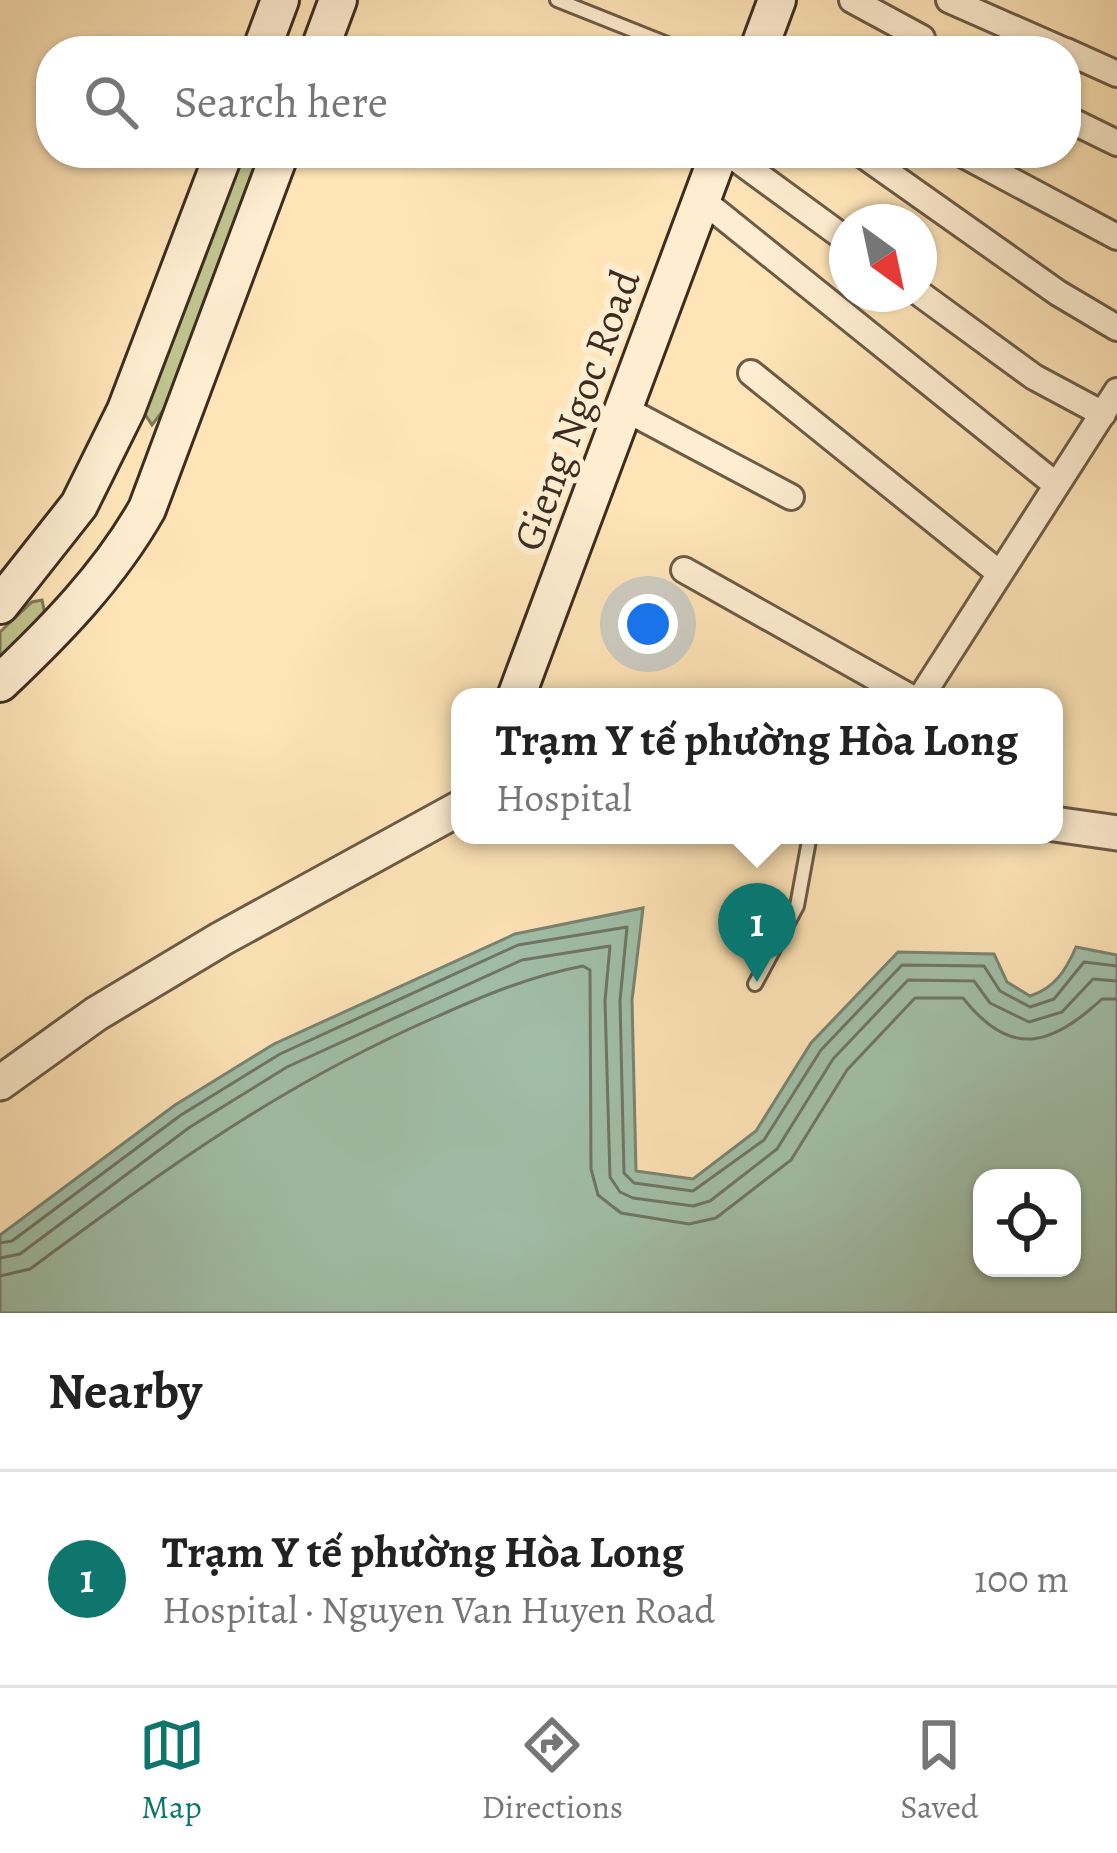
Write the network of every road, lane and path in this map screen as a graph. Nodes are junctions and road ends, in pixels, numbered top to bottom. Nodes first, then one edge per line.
1 (280, 0) edge
2 (338, 0) edge
3 (557, 0) edge
4 (777, 0) edge
5 (852, 0) edge
6 (949, 0) edge
7 (267, 36) edge
8 (325, 36) edge
9 (647, 36) edge
10 (771, 36) edge
11 (918, 36) edge
12 (1032, 36) edge
13 (1081, 58) edge
14 (1117, 74) edge
15 (1081, 125) edge
16 (1117, 143) edge
17 (218, 168) edge
18 (274, 168) edge
19 (716, 168) edge
20 (744, 168) edge
21 (881, 168) edge
22 (988, 168) edge
23 (701, 199) junction
24 (829, 227) edge
25 (1117, 237) edge
26 (937, 306) edge
27 (1117, 328) edge
28 (751, 373) dead end
29 (1117, 391) edge
30 (625, 410) junction
31 (1102, 414) junction
32 (1055, 484) junction
33 (791, 496) dead end
34 (79, 505) junction
35 (129, 542) junction
36 (684, 570) dead end
37 (998, 572) junction
38 (0, 604) edge
39 (0, 683) edge
40 (519, 688) edge
41 (894, 688) edge
42 (927, 688) edge
43 (451, 813) edge
44 (1063, 825) edge
45 (1117, 833) edge
46 (808, 844) edge
47 (755, 984) dead end
48 (0, 1083) edge

1 - 7 main road
2 - 8 main road
3 - 9 lane
4 - 10 main road
5 - 11 street
6 - 12 street
13 - 14 street
15 - 16 street
17 - 34 main road
18 - 35 main road
19 - 23 main road, Gieng Ngoc Road
20 - 24 street
21 - 27 street
22 - 25 street
23 - 30 main road, Gieng Ngoc Road
23 - 32 street
26 - 31 street
28 - 37 street
29 - 31 street
30 - 33 street
30 - 40 main road, Gieng Ngoc Road
31 - 32 street
32 - 37 street
34 - 35 main road
34 - 38 main road
35 - 39 main road
36 - 41 street
37 - 42 street
43 - 48 street
44 - 45 street
46 - 47 lane

